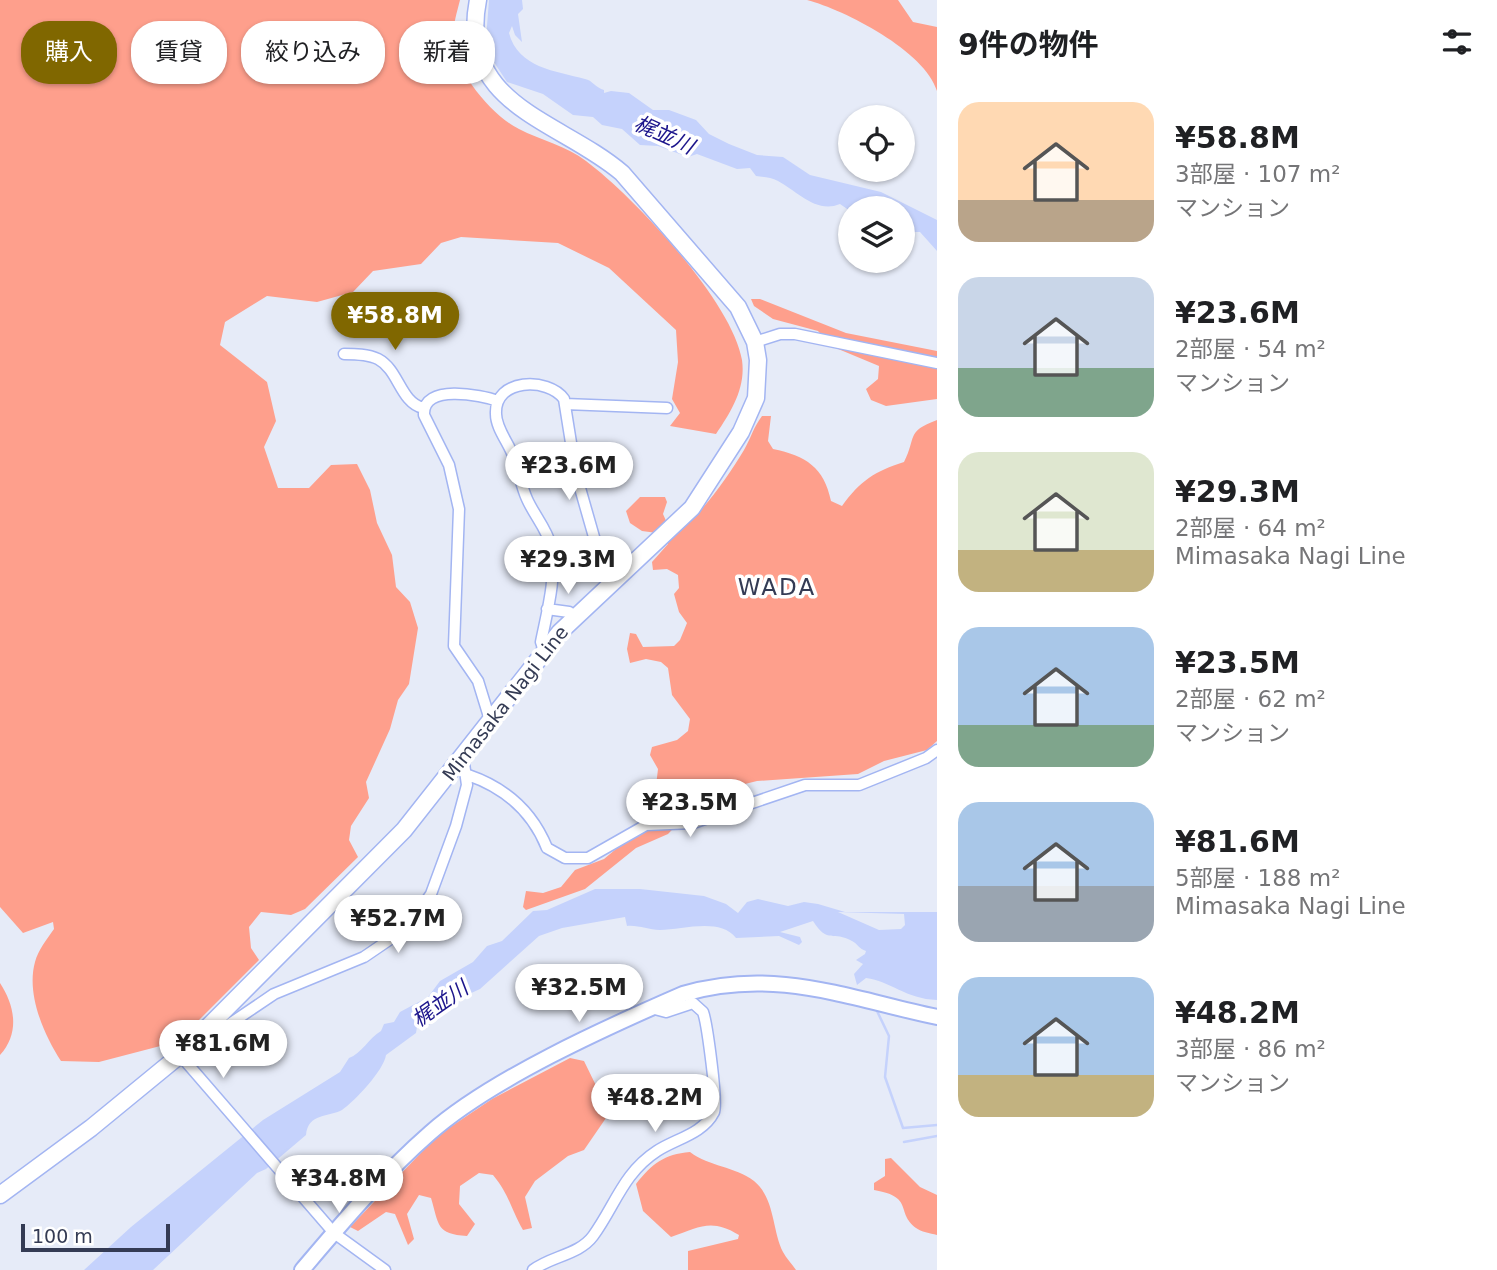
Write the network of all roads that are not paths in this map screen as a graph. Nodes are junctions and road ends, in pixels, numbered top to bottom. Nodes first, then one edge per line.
1 (478, 0) edge
2 (755, 342) junction
3 (344, 354) dead end
4 (937, 363) edge
5 (498, 401) junction
6 (565, 404) junction
7 (424, 408) junction
8 (667, 408) dead end
9 (608, 586) junction
10 (547, 609) junction
11 (575, 616) junction
12 (544, 651) junction
13 (490, 720) junction
14 (937, 750) edge
15 (463, 755) junction
16 (468, 775) junction
17 (651, 1008) junction
18 (937, 1017) edge
19 (206, 1029) junction
20 (180, 1055) junction
21 (0, 1195) edge
22 (334, 1233) junction
23 (302, 1270) edge
24 (385, 1270) edge
25 (533, 1270) edge

1 - 2 main road, Mimasaka Nagi Line
2 - 4 street
2 - 9 main road, Mimasaka Nagi Line
3 - 7 street
5 - 6 street
5 - 7 street
5 - 10 street
6 - 8 street
6 - 9 street
7 - 13 street
9 - 11 main road, Mimasaka Nagi Line
10 - 11 street
10 - 12 street
11 - 12 main road, Mimasaka Nagi Line
12 - 13 main road, Mimasaka Nagi Line
13 - 15 main road, Mimasaka Nagi Line
14 - 16 street
15 - 16 street
15 - 19 main road, Mimasaka Nagi Line
16 - 19 street
17 - 18 main road
17 - 22 main road
17 - 25 street
19 - 20 main road, Mimasaka Nagi Line
20 - 21 main road, Mimasaka Nagi Line
20 - 22 street
22 - 23 main road
22 - 24 street

